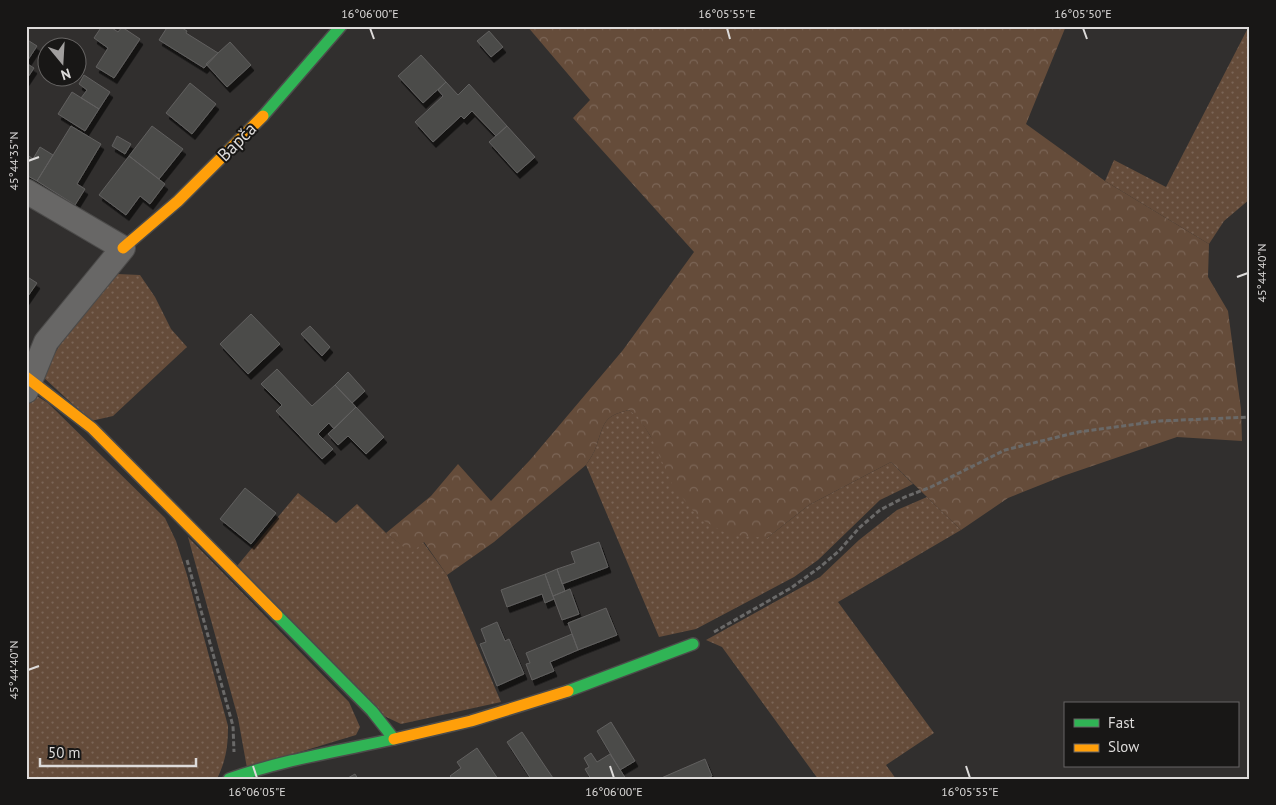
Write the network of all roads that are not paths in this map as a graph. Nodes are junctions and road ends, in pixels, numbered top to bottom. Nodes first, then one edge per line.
1 (341, 26) edge
2 (26, 191) edge
3 (124, 248) junction
4 (28, 382) edge
5 (693, 644) road end
6 (394, 739) junction
7 (229, 779) edge

1 - 3 street, Bapča
2 - 3 street
3 - 4 street, Bapča
4 - 6 street
5 - 6 street
6 - 7 street

